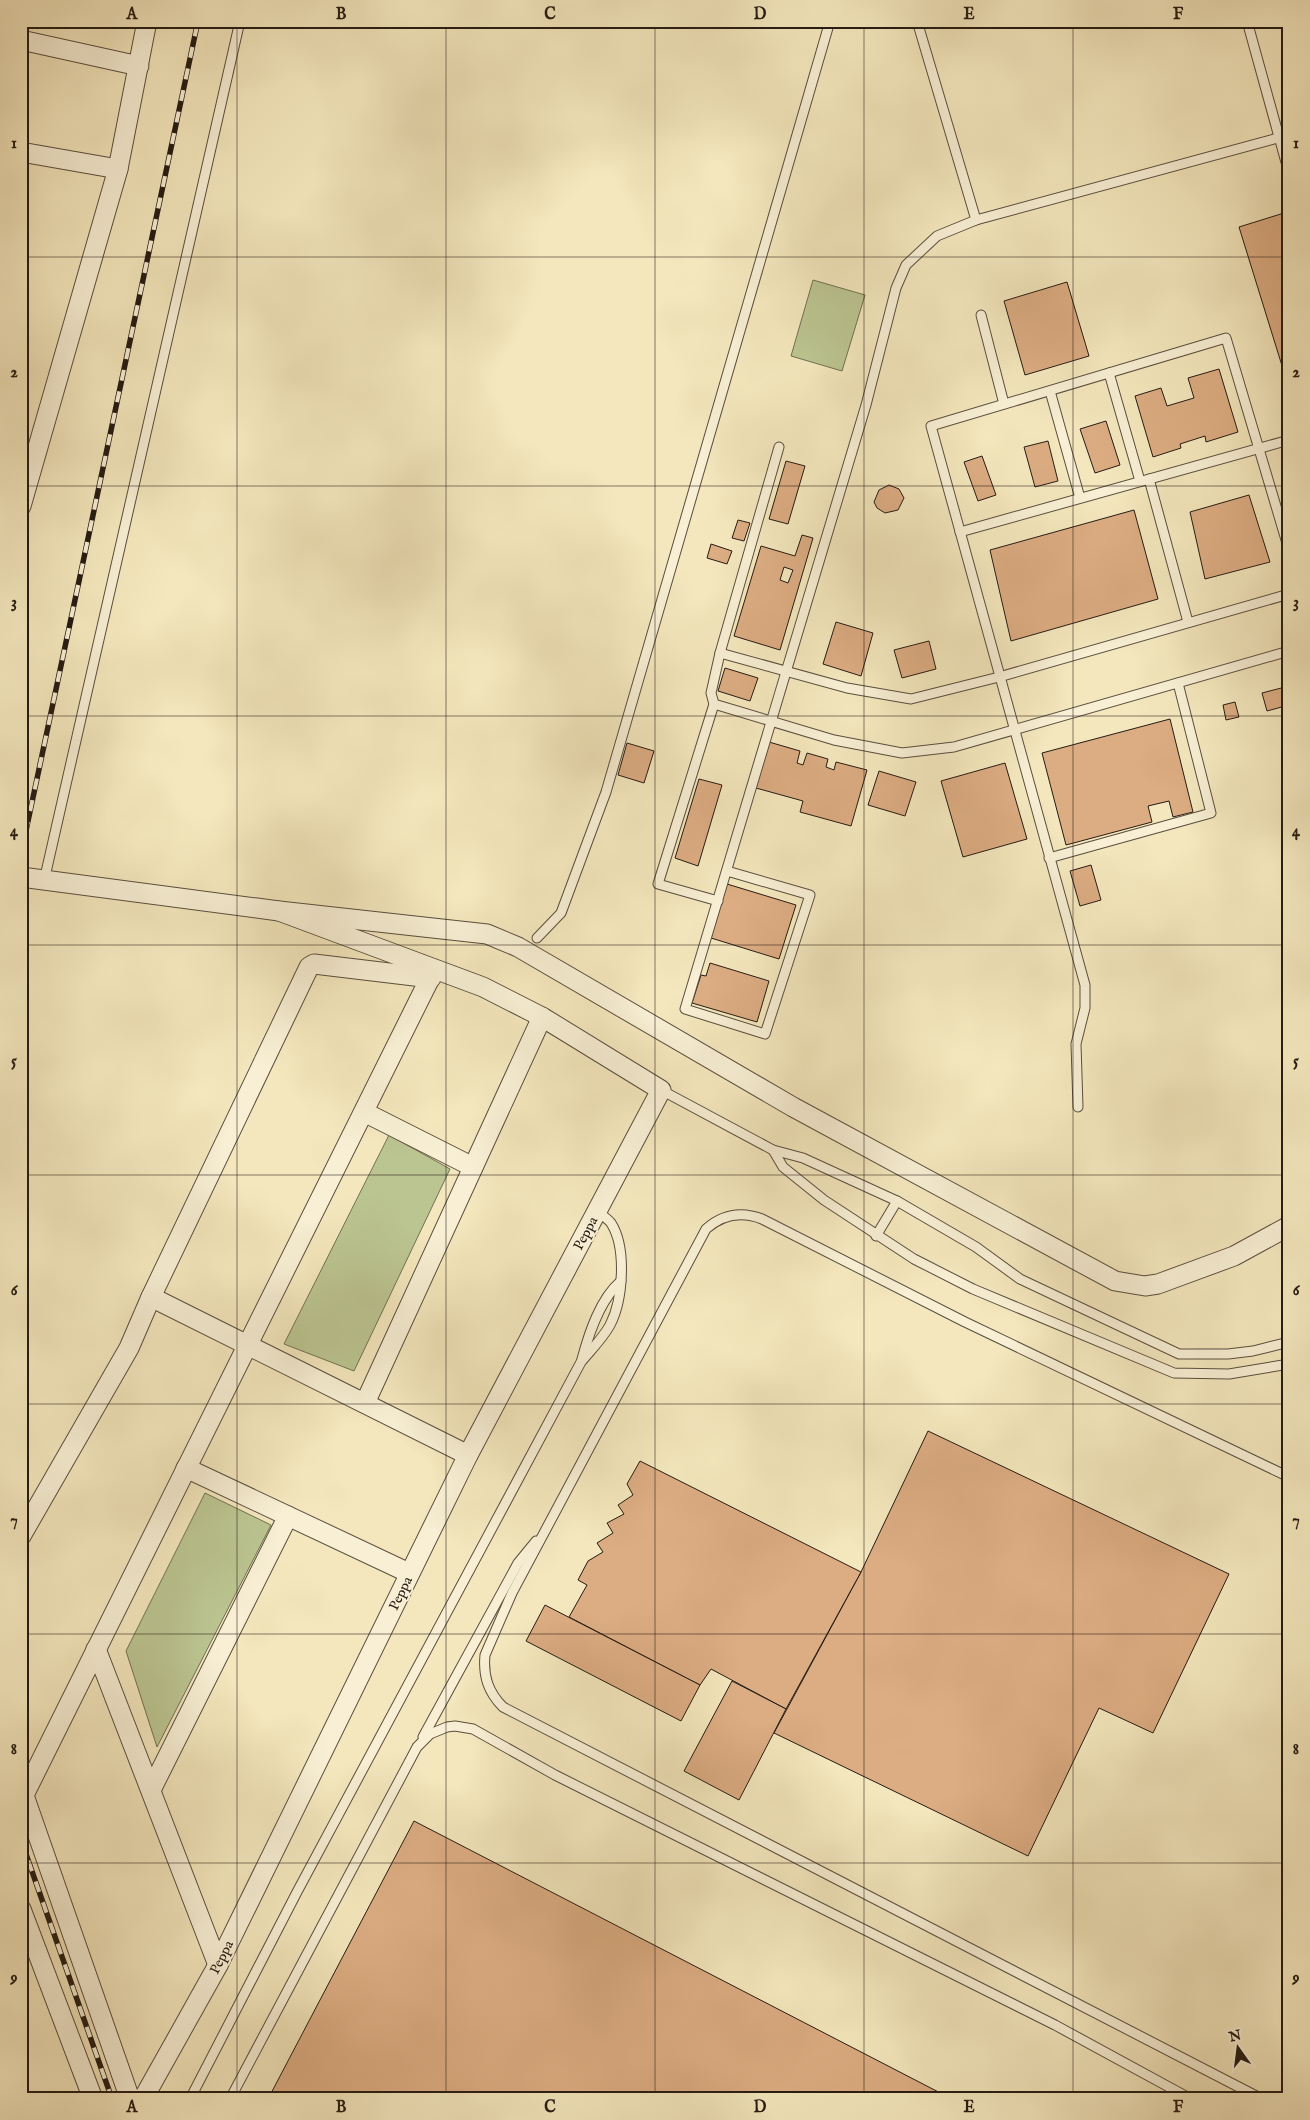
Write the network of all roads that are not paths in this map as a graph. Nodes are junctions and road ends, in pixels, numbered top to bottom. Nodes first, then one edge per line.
1 (147, 21) edge
2 (240, 21) edge
3 (830, 21) edge
4 (917, 21) edge
5 (1246, 21) edge
6 (21, 40) edge
7 (139, 66) junction
8 (1289, 135) edge
9 (1279, 138) junction
10 (21, 152) edge
11 (118, 169) junction
12 (1289, 173) edge
13 (976, 220) junction
14 (981, 315) dead end
15 (1108, 373) junction
16 (1050, 391) junction
17 (1004, 404) junction
18 (1289, 440) edge
19 (779, 447) dead end
20 (1259, 448) junction
21 (1144, 480) junction
22 (1080, 498) junction
23 (21, 506) edge
24 (960, 532) junction
25 (1289, 550) edge
26 (1289, 594) edge
27 (1188, 622) junction
28 (1289, 651) edge
29 (720, 653) junction
30 (785, 671) junction
31 (999, 677) junction
32 (1178, 683) junction
33 (714, 704) junction
34 (772, 720) junction
35 (1014, 731) junction
36 (1049, 858) junction
37 (727, 871) junction
38 (21, 877) edge
39 (44, 881) junction
40 (718, 901) junction
41 (279, 911) junction
42 (537, 938) dead end
43 (432, 974) junction
44 (542, 1017) junction
45 (661, 1090) junction
46 (1078, 1107) dead end
47 (364, 1112) junction
48 (773, 1150) junction
49 (473, 1167) junction
50 (897, 1201) junction
51 (596, 1211) junction
52 (1289, 1226) edge
53 (876, 1236) junction
54 (621, 1281) junction
55 (151, 1297) junction
56 (1289, 1342) edge
57 (248, 1345) junction
58 (581, 1362) junction
59 (1289, 1364) edge
60 (365, 1403) junction
61 (468, 1454) junction
62 (186, 1468) junction
63 (1289, 1477) edge
64 (288, 1516) junction
65 (548, 1525) junction
66 (21, 1536) edge
67 (409, 1573) junction
68 (96, 1649) junction
69 (418, 1747) junction
70 (151, 1790) junction
71 (23, 1791) edge
72 (21, 1909) edge
73 (218, 1965) junction
74 (93, 2099) edge
75 (130, 2099) edge
76 (143, 2099) edge
77 (190, 2099) edge
78 (230, 2099) edge
79 (1191, 2099) edge
80 (1262, 2099) edge

1 - 7 street
2 - 39 lane
3 - 42 lane
4 - 13 lane
5 - 9 lane
6 - 7 street
7 - 11 street
8 - 9 lane
9 - 12 lane
9 - 13 lane
10 - 11 street
11 - 23 street
13 - 30 lane
14 - 17 lane
15 - 16 lane
15 - 20 lane
15 - 21 lane
16 - 17 lane
16 - 22 lane
17 - 24 lane
18 - 20 lane
19 - 29 lane
20 - 21 lane
20 - 25 lane
21 - 22 lane
21 - 27 lane
22 - 24 lane
24 - 31 lane
26 - 27 lane
27 - 31 lane
28 - 32 lane
29 - 30 lane
29 - 33 lane
30 - 31 lane
30 - 34 lane
31 - 35 lane
32 - 35 lane
32 - 36 lane
33 - 34 lane
33 - 40 lane
34 - 35 lane
34 - 37 lane
35 - 36 lane
36 - 46 lane
37 - 40 lane
37 - 40 lane
38 - 39 street
39 - 41 street
41 - 43 street
41 - 52 street
43 - 44 street
43 - 47 street
43 - 55 street
44 - 45 street
44 - 49 street
45 - 48 lane
45 - 51 street, Peppa
47 - 49 street
47 - 57 street
48 - 50 lane
48 - 53 lane
49 - 60 street
50 - 53 lane
50 - 56 lane
51 - 54 lane
51 - 61 street, Peppa
53 - 59 lane
54 - 58 lane
54 - 58 lane
55 - 57 street
55 - 66 street
57 - 60 street
57 - 62 street
58 - 77 lane
60 - 61 street
61 - 67 street, Peppa
62 - 64 street
62 - 68 street
63 - 65 lane
64 - 67 street
64 - 70 street
65 - 69 lane
65 - 80 lane
67 - 73 street, Peppa
68 - 70 street
68 - 71 street
69 - 78 lane
69 - 79 lane
70 - 73 street
71 - 75 street
72 - 74 street
73 - 76 street, Peppa

